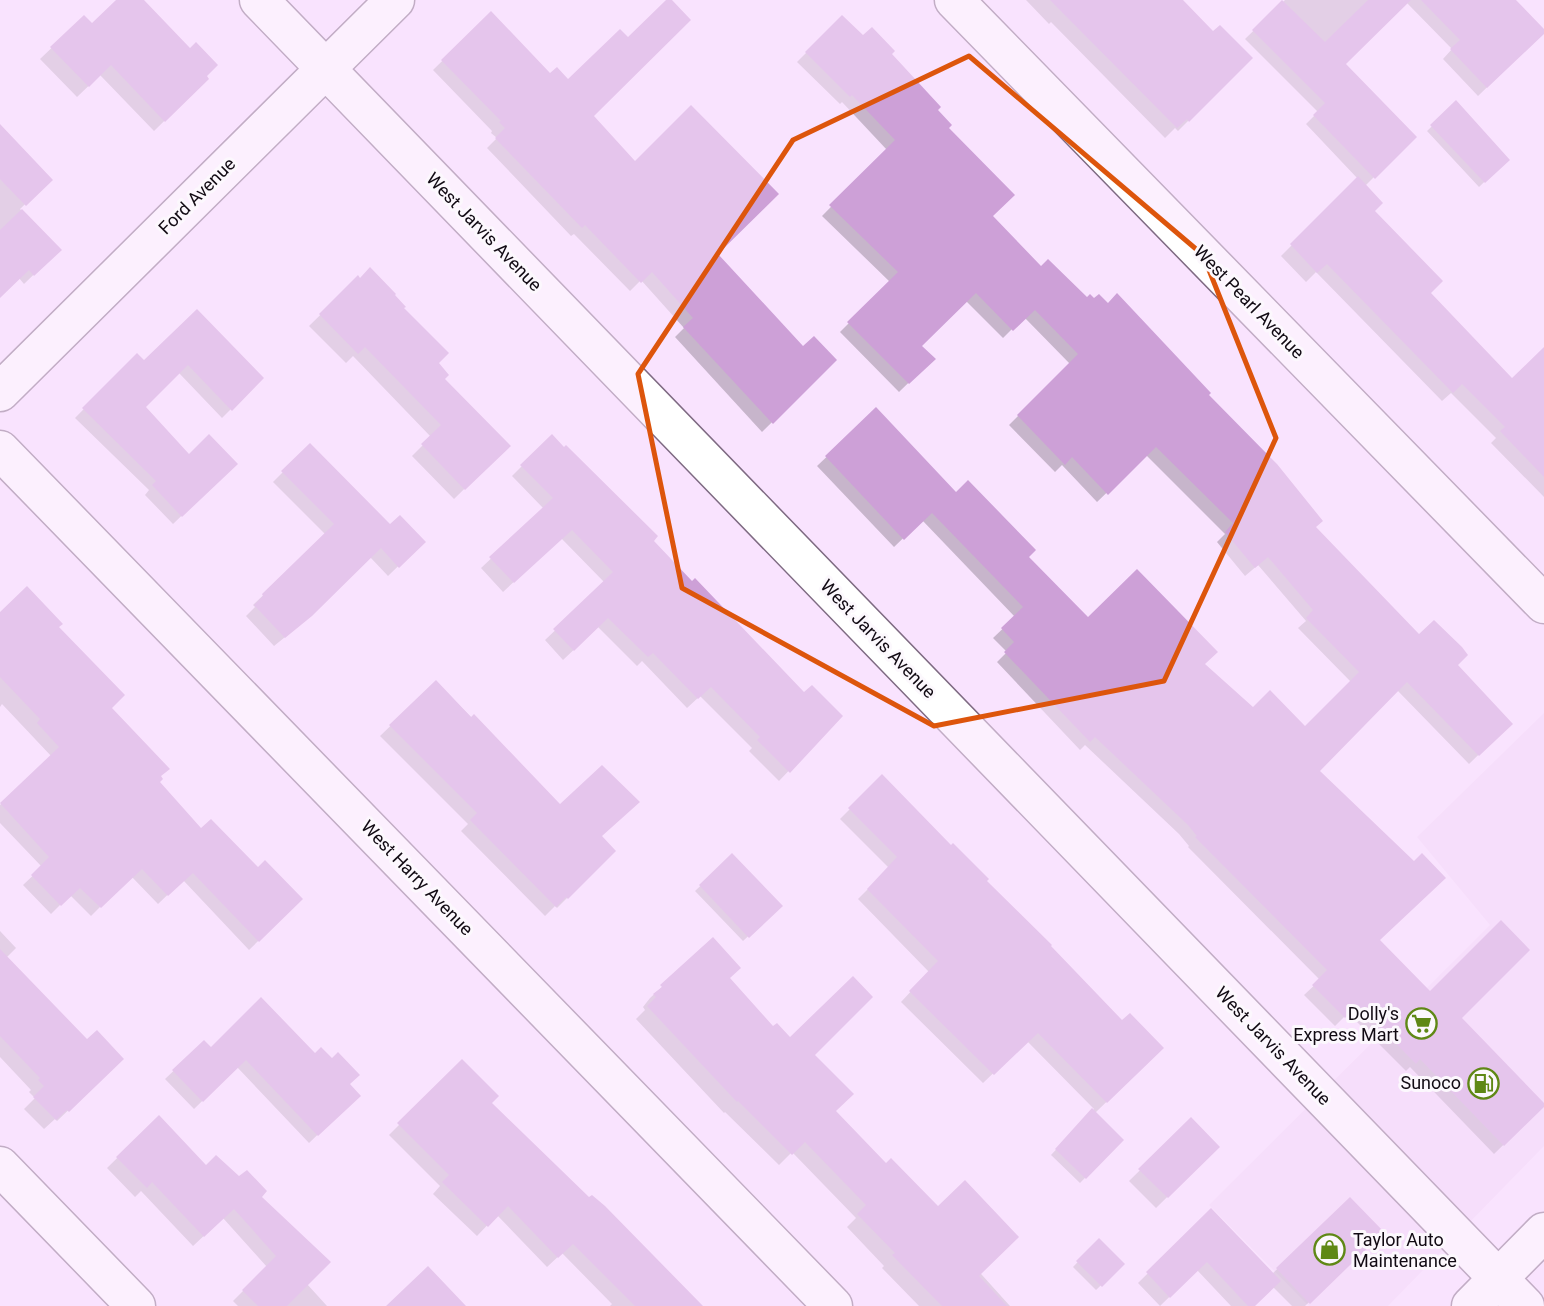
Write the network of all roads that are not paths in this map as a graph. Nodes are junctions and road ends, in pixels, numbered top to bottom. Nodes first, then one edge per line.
1 (258, 0) edge
2 (394, 0) edge
3 (954, 0) edge
4 (326, 68) junction
5 (0, 392) edge
6 (0, 450) edge
7 (1544, 604) edge
8 (0, 1166) edge
9 (1544, 1232) edge
10 (1498, 1278) junction
11 (136, 1306) edge
12 (833, 1306) edge
13 (1471, 1306) edge
14 (1525, 1306) edge

1 - 4 street, West Jarvis Avenue
2 - 4 street, Ford Avenue
3 - 7 street, West Pearl Avenue
4 - 5 street, Ford Avenue
4 - 10 street, West Jarvis Avenue
6 - 12 street, West Harry Avenue
8 - 11 street
9 - 10 street
10 - 13 street
10 - 14 street, West Jarvis Avenue

